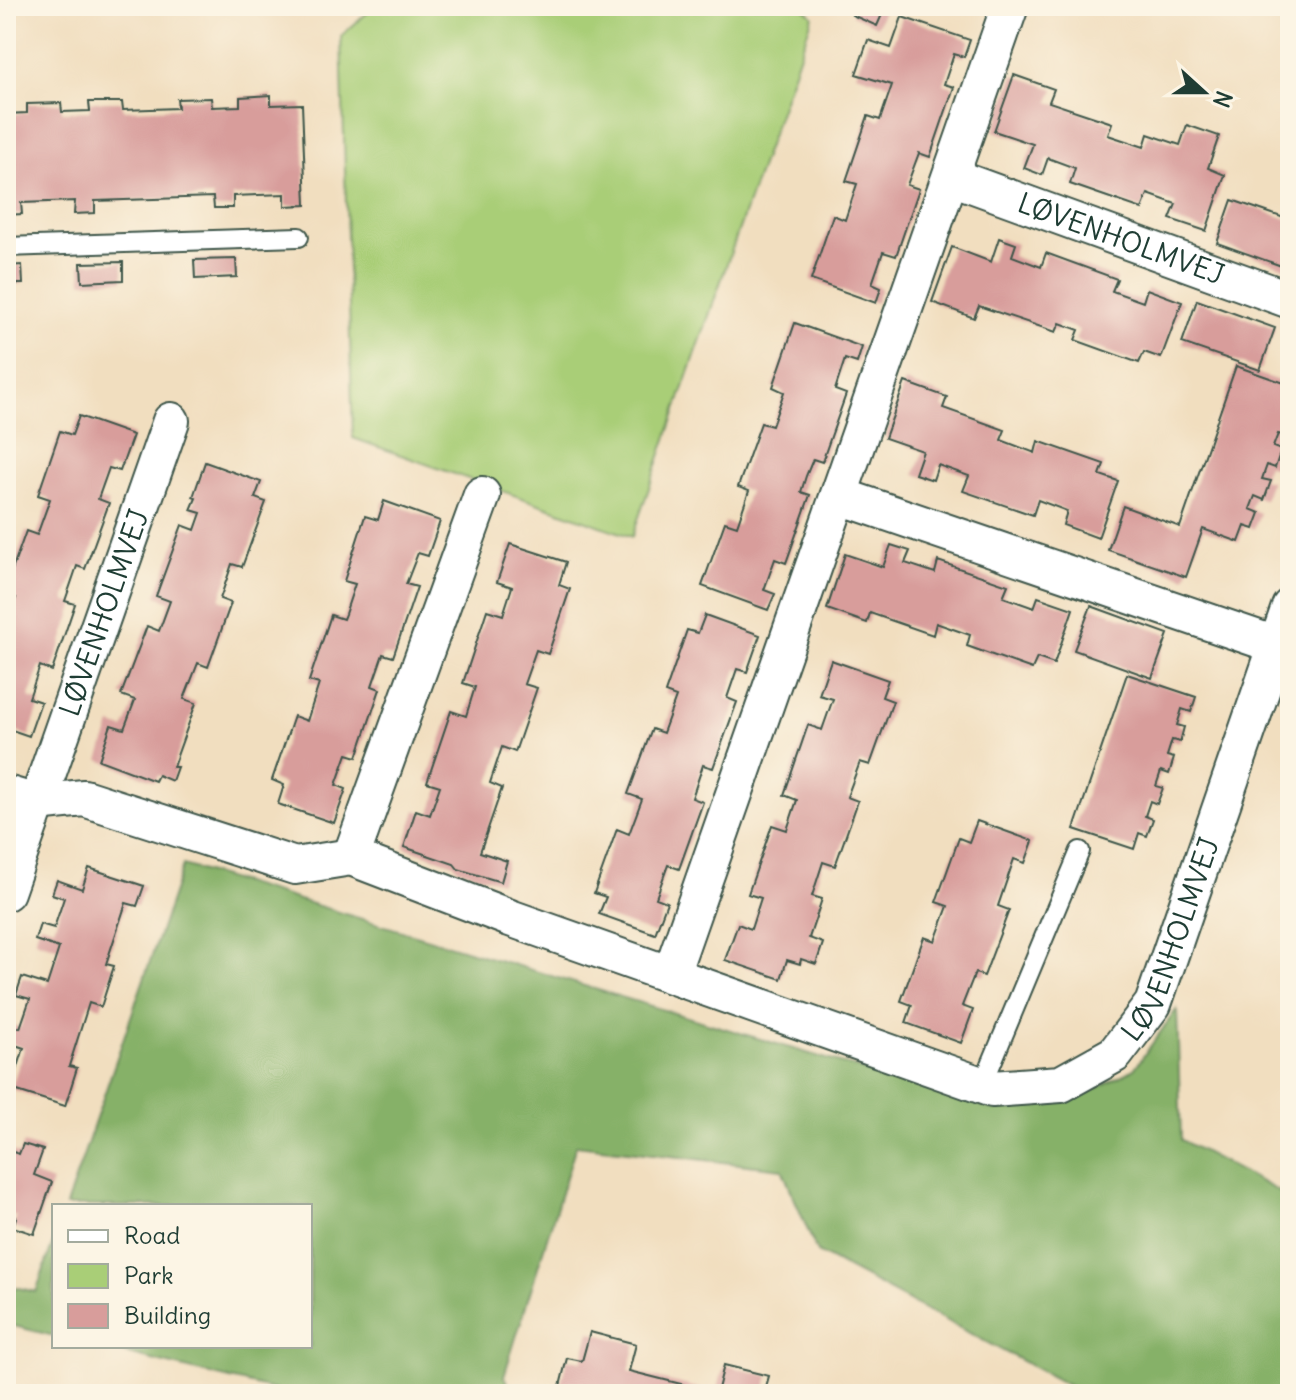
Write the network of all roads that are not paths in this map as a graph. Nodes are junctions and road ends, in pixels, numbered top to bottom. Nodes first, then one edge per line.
1 (1010, 6) edge
2 (952, 177) junction
3 (299, 237) dead end
4 (6, 247) edge
5 (1290, 300) edge
6 (171, 421) dead end
7 (482, 495) dead end
8 (840, 496) junction
9 (1290, 607) edge
10 (1276, 645) junction
11 (21, 798) edge
12 (1080, 851) dead end
13 (351, 857) junction
14 (6, 892) edge
15 (671, 974) junction
16 (982, 1086) junction

1 - 2 street
2 - 5 street, LØVENHOLMVEJ
2 - 8 street
3 - 4 lane
6 - 11 street, LØVENHOLMVEJ
7 - 13 street
8 - 10 street
8 - 15 street
9 - 10 street, LØVENHOLMVEJ
10 - 16 street, LØVENHOLMVEJ
11 - 13 street
11 - 14 street, LØVENHOLMVEJ
12 - 16 lane
13 - 15 street, LØVENHOLMVEJ
15 - 16 street, LØVENHOLMVEJ

